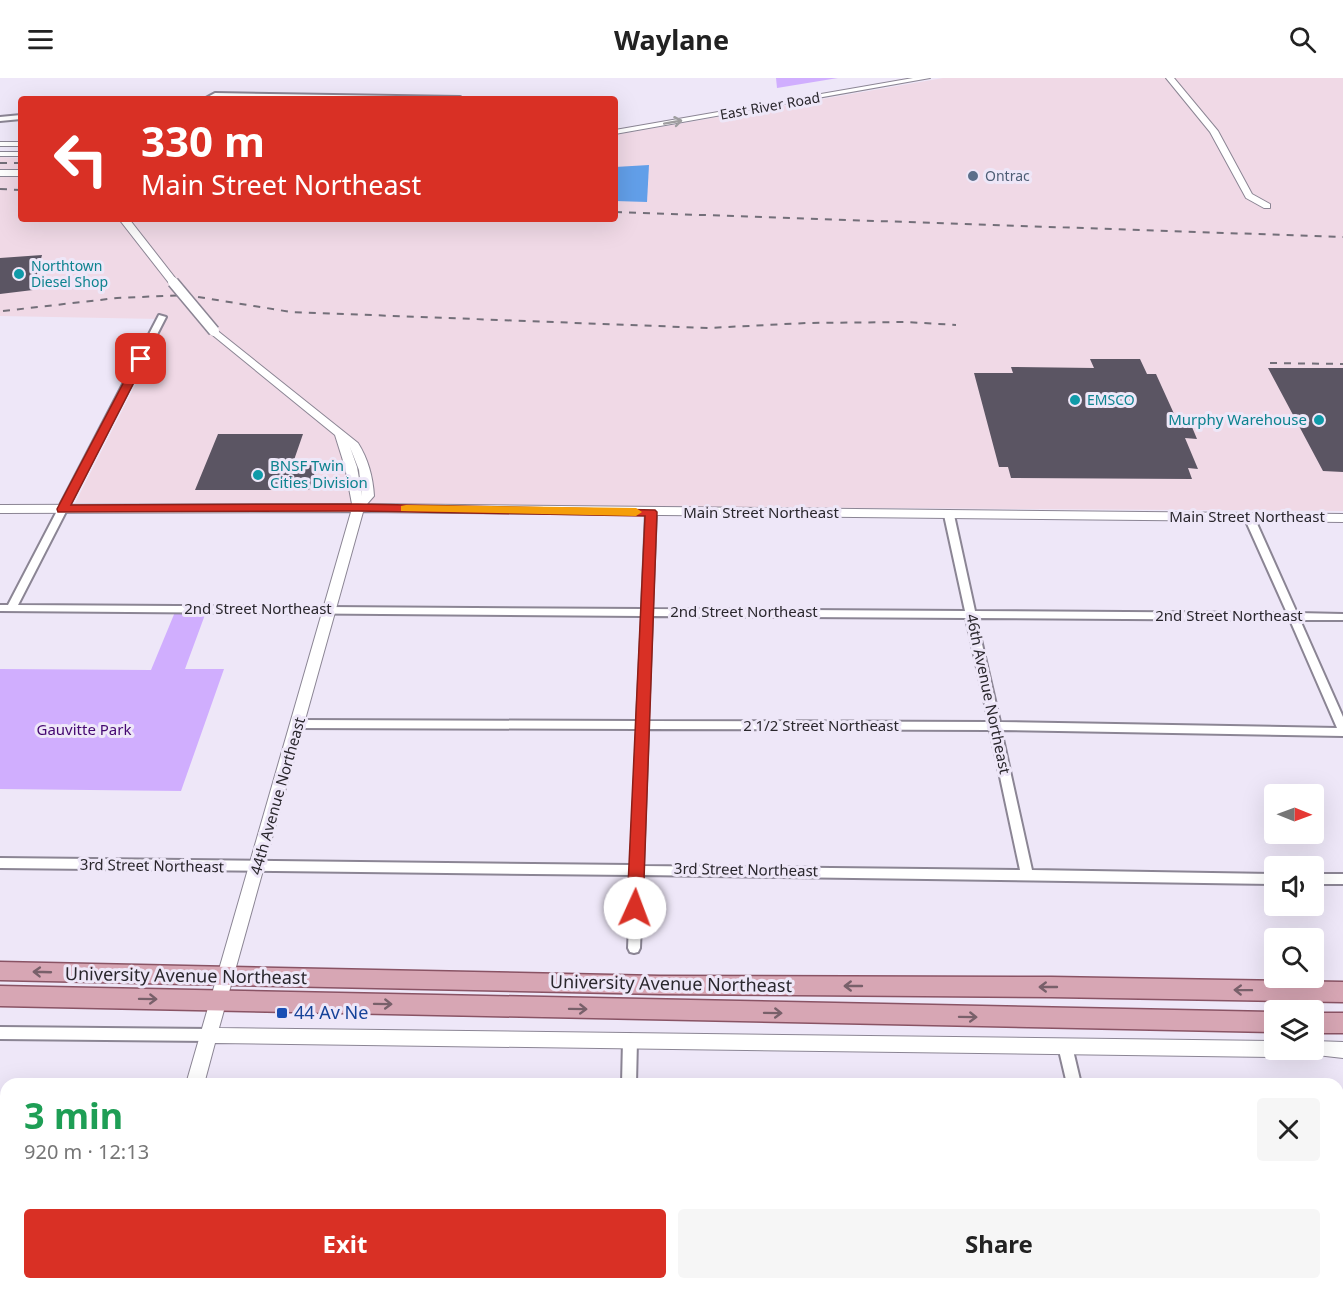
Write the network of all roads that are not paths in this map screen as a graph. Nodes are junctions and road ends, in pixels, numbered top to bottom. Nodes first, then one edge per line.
1 (874, 78) edge
2 (926, 78) edge
3 (1170, 78) edge
4 (889, 81) edge
5 (213, 96) edge
6 (241, 96) edge
7 (18, 117) edge
8 (0, 119) edge
9 (618, 122) edge
10 (618, 131) edge
11 (0, 144) edge
12 (18, 144) edge
13 (0, 154) edge
14 (18, 154) edge
15 (0, 173) edge
16 (18, 173) edge
17 (1267, 206) dead end
18 (126, 222) edge
19 (162, 317) dead end
20 (358, 508) junction
21 (0, 509) edge
22 (63, 509) junction
23 (651, 512) junction
24 (949, 515) junction
25 (1249, 517) junction
26 (1343, 518) edge
27 (5, 608) edge
28 (331, 610) junction
29 (646, 611) junction
30 (970, 614) junction
31 (1294, 616) junction
32 (1343, 617) edge
33 (298, 724) junction
34 (641, 725) junction
35 (995, 726) junction
36 (1343, 731) edge
37 (0, 863) edge
38 (258, 868) junction
39 (636, 868) junction
40 (1027, 873) junction
41 (1264, 879) edge
42 (1324, 879) edge
43 (1343, 879) edge
44 (634, 948) dead end
45 (0, 971) edge
46 (227, 977) junction
47 (1343, 992) edge
48 (0, 996) edge
49 (220, 1001) junction
50 (1264, 1022) edge
51 (1324, 1023) edge
52 (1343, 1023) edge
53 (0, 1033) edge
54 (210, 1035) junction
55 (630, 1040) junction
56 (1065, 1046) junction
57 (1264, 1049) edge
58 (1324, 1049) edge
59 (1343, 1050) edge
60 (197, 1078) edge
61 (629, 1078) edge
62 (1073, 1078) edge

1 - 9 street, East River Road
2 - 4 street, East River Road
3 - 17 street
10 -> 4 street, East River Road
5 - 6 street
7 - 8 street
11 - 12 street
13 - 14 street
15 - 16 street
18 - 20 street, 44th Avenue Northeast, bridge
19 - 22 street
20 - 22 street, Main Street Northeast
20 - 23 street, Main Street Northeast
20 - 28 street, 44th Avenue Northeast
21 - 22 street, Main Street Northeast
22 - 27 street
23 - 24 street, Main Street Northeast
23 - 29 street
24 - 25 street, Main Street Northeast
24 - 30 street, 46th Avenue Northeast
25 - 26 street, Main Street Northeast
25 - 31 street
27 - 28 street, 2nd Street Northeast
28 - 29 street, 2nd Street Northeast
28 - 33 street, 44th Avenue Northeast
29 - 30 street, 2nd Street Northeast
29 - 34 street
30 - 31 street, 2nd Street Northeast
30 - 35 street, 46th Avenue Northeast
31 - 32 street, 2nd Street Northeast
31 - 36 street
33 - 34 street, 2 1/2 Street Northeast
33 - 38 street, 44th Avenue Northeast
34 - 35 street, 2 1/2 Street Northeast
34 - 39 street
35 - 36 street, 2 1/2 Street Northeast
35 - 40 street, 46th Avenue Northeast
37 - 38 street, 3rd Street Northeast
38 - 39 street, 3rd Street Northeast
38 - 46 street, 44th Avenue Northeast
39 - 40 street, 3rd Street Northeast
39 - 44 street
40 - 41 street, 3rd Street Northeast
42 - 43 street
46 -> 45 main road, University Avenue Northeast
47 -> 46 main road, University Avenue Northeast
46 - 49 street, 44th Avenue Northeast
48 -> 49 main road, University Avenue Northeast
49 -> 50 main road, University Avenue Northeast
49 - 54 street, 44th Avenue Northeast
51 - 52 main road
53 - 54 street
54 - 55 street
54 - 60 street, 44th Avenue Northeast
55 - 56 street
55 - 61 street
56 - 57 street
56 - 62 street
58 - 59 street

